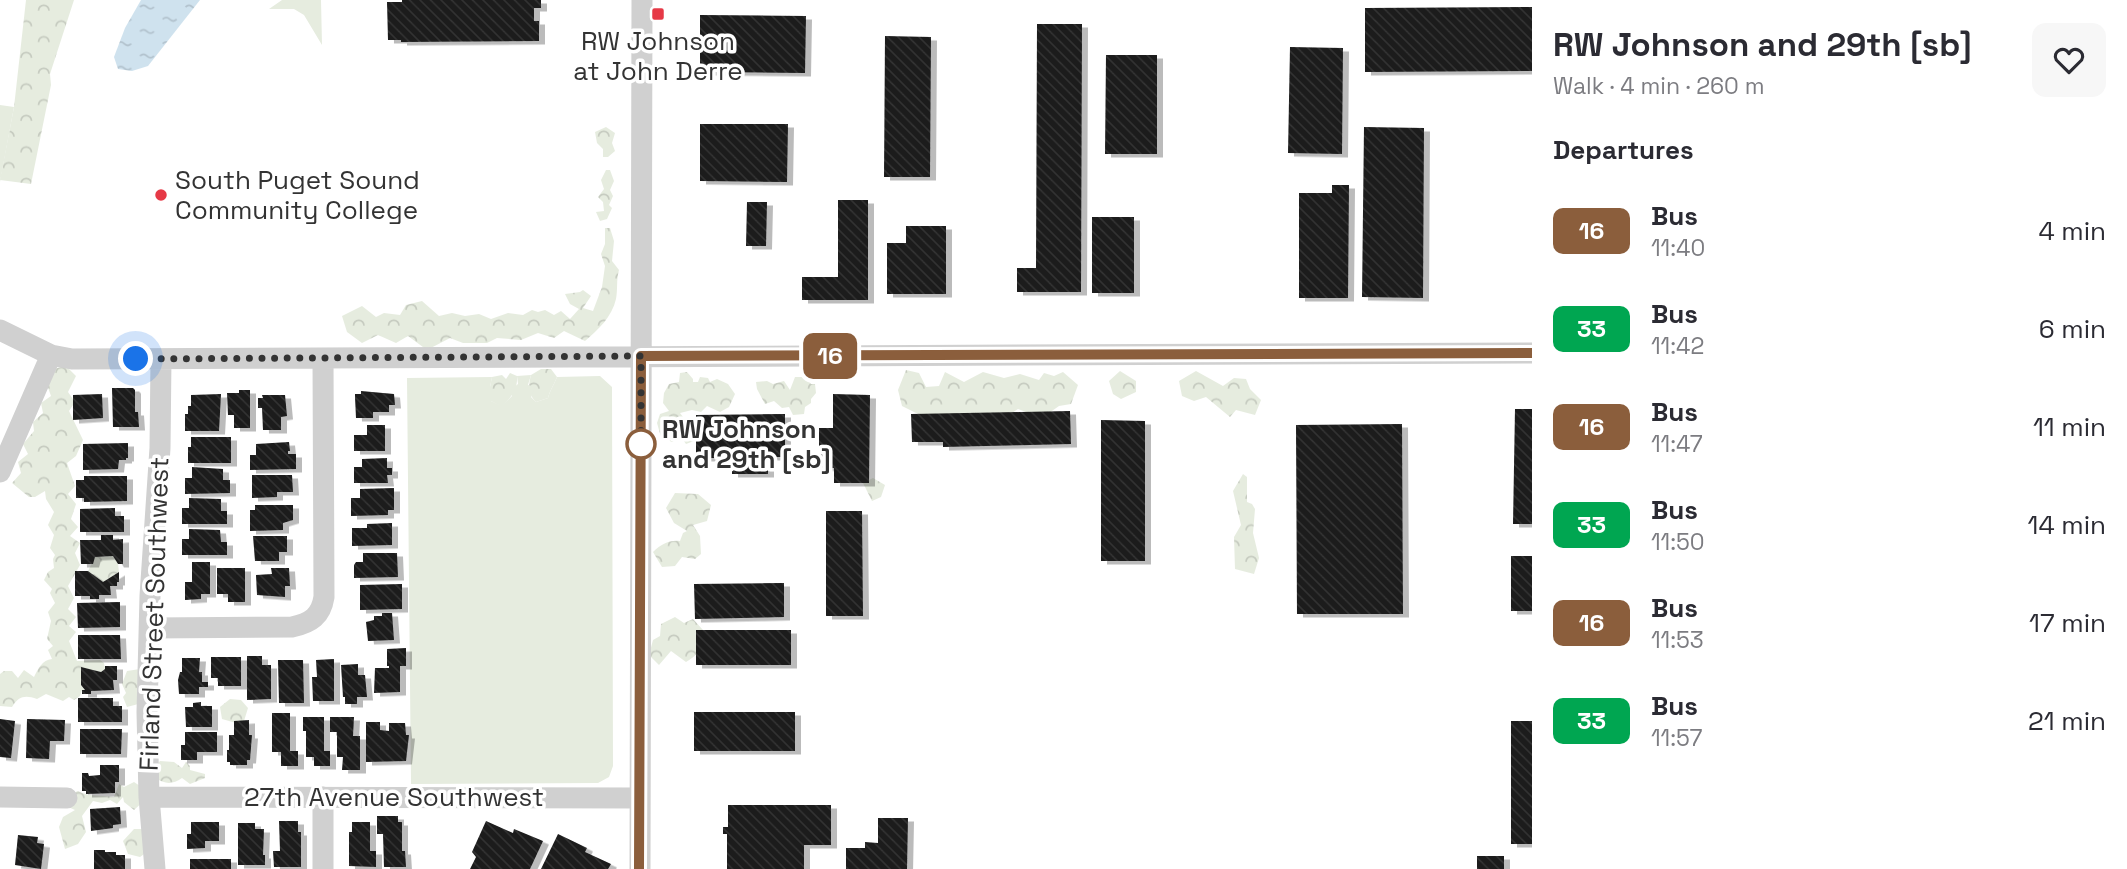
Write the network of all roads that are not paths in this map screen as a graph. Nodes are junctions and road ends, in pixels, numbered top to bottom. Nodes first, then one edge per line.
1 (642, 0) edge
2 (0, 330) edge
3 (1532, 353) edge
4 (641, 356) junction
5 (62, 357) junction
6 (161, 359) junction
7 (323, 359) junction
8 (0, 472) edge
9 (150, 628) junction
10 (0, 797) edge
11 (149, 797) junction
12 (323, 797) junction
13 (640, 798) junction
14 (67, 799) dead end
15 (155, 869) edge
16 (323, 869) edge
17 (639, 869) edge

1 - 4 street
2 - 5 street
3 - 4 street
4 - 7 street
4 - 13 street
5 - 6 street
5 - 8 street
6 - 7 street
6 - 9 street, Firland Street Southwest
7 - 9 street
9 - 11 street, Firland Street Southwest
10 - 14 street
11 - 12 street, 27th Avenue Southwest
11 - 15 street, Firland Street Southwest
12 - 13 street, 27th Avenue Southwest
12 - 16 street
13 - 17 street

